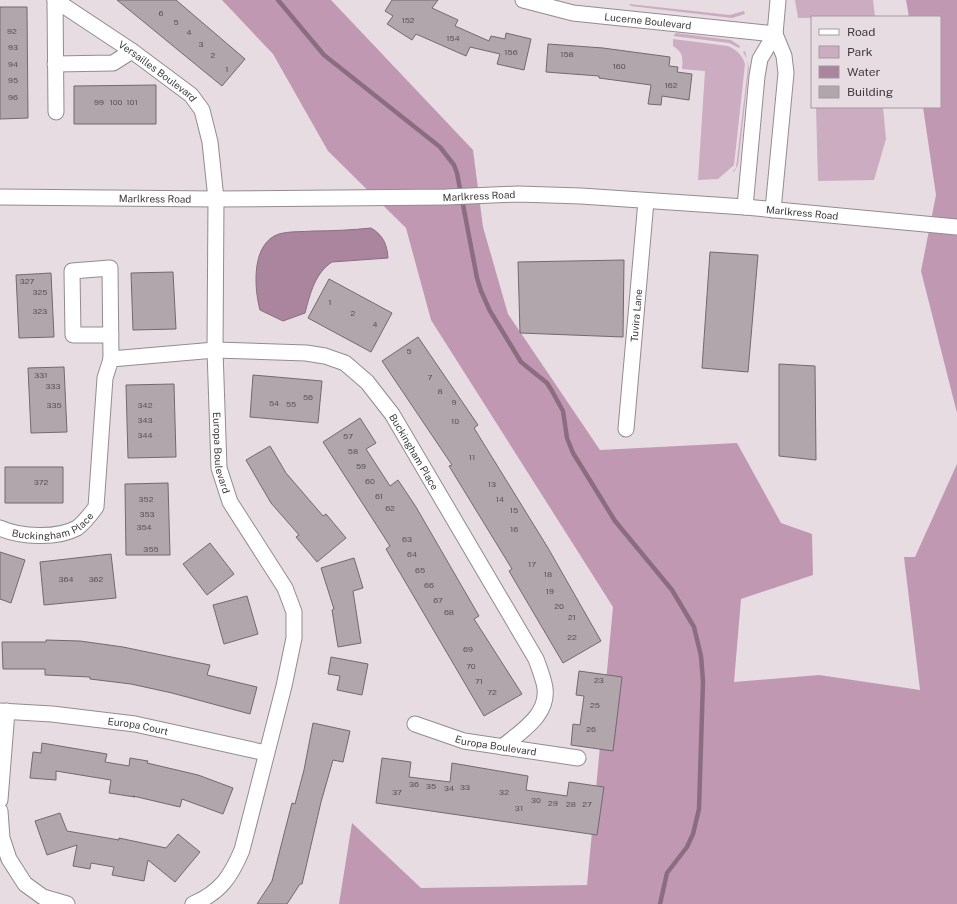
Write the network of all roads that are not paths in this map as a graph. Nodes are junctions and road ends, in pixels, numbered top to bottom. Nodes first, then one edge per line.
1 (55, 0) edge
2 (523, 0) edge
3 (778, 0) edge
4 (775, 34) junction
5 (132, 51) junction
6 (55, 64) junction
7 (56, 112) dead end
8 (0, 197) edge
9 (216, 199) junction
10 (646, 201) junction
11 (745, 207) junction
12 (773, 210) junction
13 (957, 227) edge
14 (111, 335) junction
15 (215, 350) junction
16 (111, 359) junction
17 (626, 429) dead end
18 (0, 528) edge
19 (4, 711) edge
20 (415, 724) dead end
21 (502, 747) junction
22 (266, 753) junction
23 (578, 758) dead end
24 (0, 800) edge
25 (0, 811) edge
26 (67, 904) edge
27 (193, 904) edge

1 - 5 street, Versailles Boulevard
1 - 6 street
2 - 4 street, Lucerne Boulevard
3 - 4 street
4 - 11 street
4 - 12 street
5 - 6 street
5 - 9 street, Versailles Boulevard
6 - 7 street
8 - 9 street, Marlkress Road
9 - 10 street, Marlkress Road
9 - 15 street, Europa Boulevard
10 - 11 street, Marlkress Road
10 - 17 street, Tuvira Lane
11 - 12 street, Marlkress Road
12 - 13 street, Marlkress Road
14 - 14 street, Buckingham Place
14 - 16 street, Buckingham Place
15 - 16 street, Buckingham Place
15 - 21 street, Buckingham Place
15 - 22 street, Europa Boulevard
16 - 18 street, Buckingham Place
19 - 22 street, Europa Court
19 - 24 street, Europa Court
20 - 21 street, Europa Boulevard
21 - 23 street, Europa Boulevard
22 - 27 street
25 - 26 street

